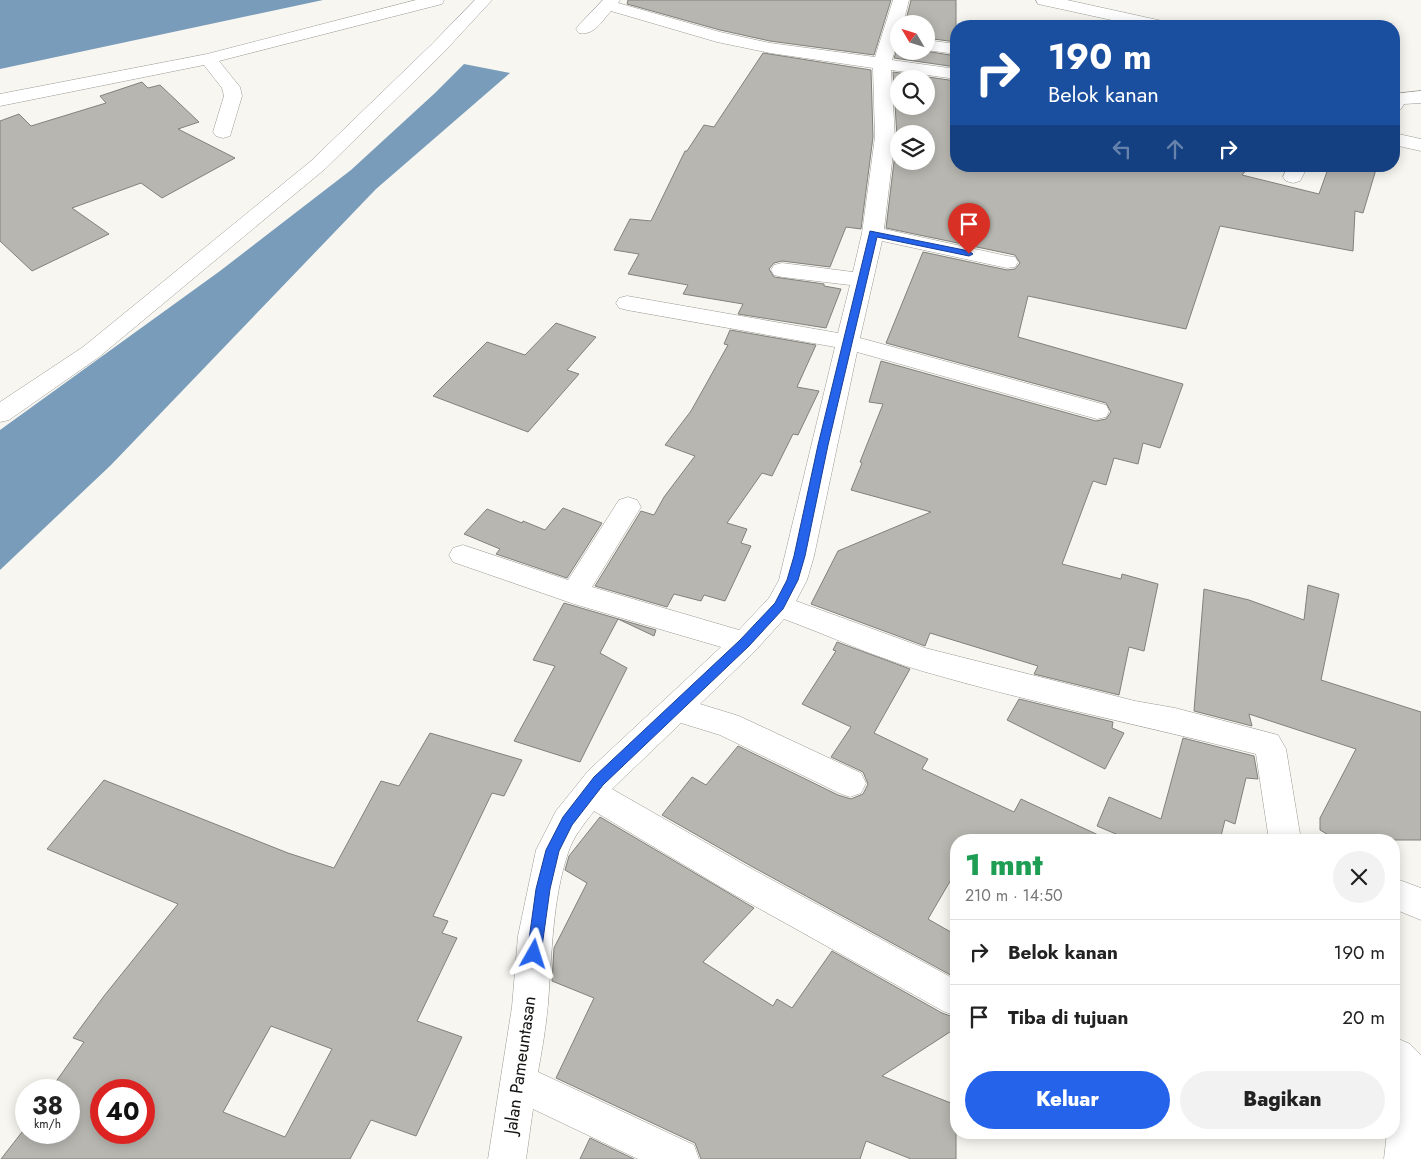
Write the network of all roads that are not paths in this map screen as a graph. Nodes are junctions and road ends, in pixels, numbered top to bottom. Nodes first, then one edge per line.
1 (436, 0) edge
2 (484, 0) edge
3 (901, 0) edge
4 (1044, 0) edge
5 (610, 3) edge
6 (898, 15) edge
7 (1122, 20) edge
8 (585, 29) dead end
9 (935, 46) edge
10 (950, 48) edge
11 (890, 49) edge
12 (208, 59) junction
13 (919, 60) edge
14 (950, 72) edge
15 (1421, 97) edge
16 (1400, 98) edge
17 (0, 100) edge
18 (223, 132) dead end
19 (1400, 140) edge
20 (1421, 145) edge
21 (873, 233) junction
22 (1007, 262) dead end
23 (782, 270) dead end
24 (863, 280) junction
25 (628, 303) dead end
26 (848, 342) junction
27 (1097, 412) dead end
28 (0, 414) edge
29 (628, 507) dead end
30 (463, 554) dead end
31 (574, 594) junction
32 (779, 606) junction
33 (745, 643) junction
34 (676, 709) junction
35 (850, 783) dead end
36 (590, 792) junction
37 (1284, 834) edge
38 (1400, 896) edge
39 (1421, 904) edge
40 (950, 997) edge
41 (1400, 1058) edge
42 (518, 1082) junction
43 (507, 1159) edge
44 (680, 1159) edge
45 (1403, 1159) edge

1 - 12 street
2 - 28 street
3 - 6 street, Jalan Pameuntasan
4 - 7 street
5 - 8 street
5 - 11 street
9 - 10 street
11 - 21 street, Jalan Pameuntasan
12 - 17 street
12 - 18 street
13 - 14 street
15 - 16 street
19 - 20 street
21 - 22 street
21 - 24 street, Jalan Pameuntasan
23 - 24 street
24 - 26 street, Jalan Pameuntasan
25 - 26 street
26 - 27 street
26 - 32 street, Jalan Pameuntasan
29 - 31 street
30 - 31 street
31 - 33 street
32 - 33 street, Jalan Pameuntasan
32 - 37 street
33 - 34 street, Jalan Pameuntasan
34 - 35 street
34 - 36 street, Jalan Pameuntasan
36 - 40 street
36 - 42 street, Jalan Pameuntasan
38 - 39 street
41 - 45 street
42 - 43 street, Jalan Pameuntasan
42 - 44 street

